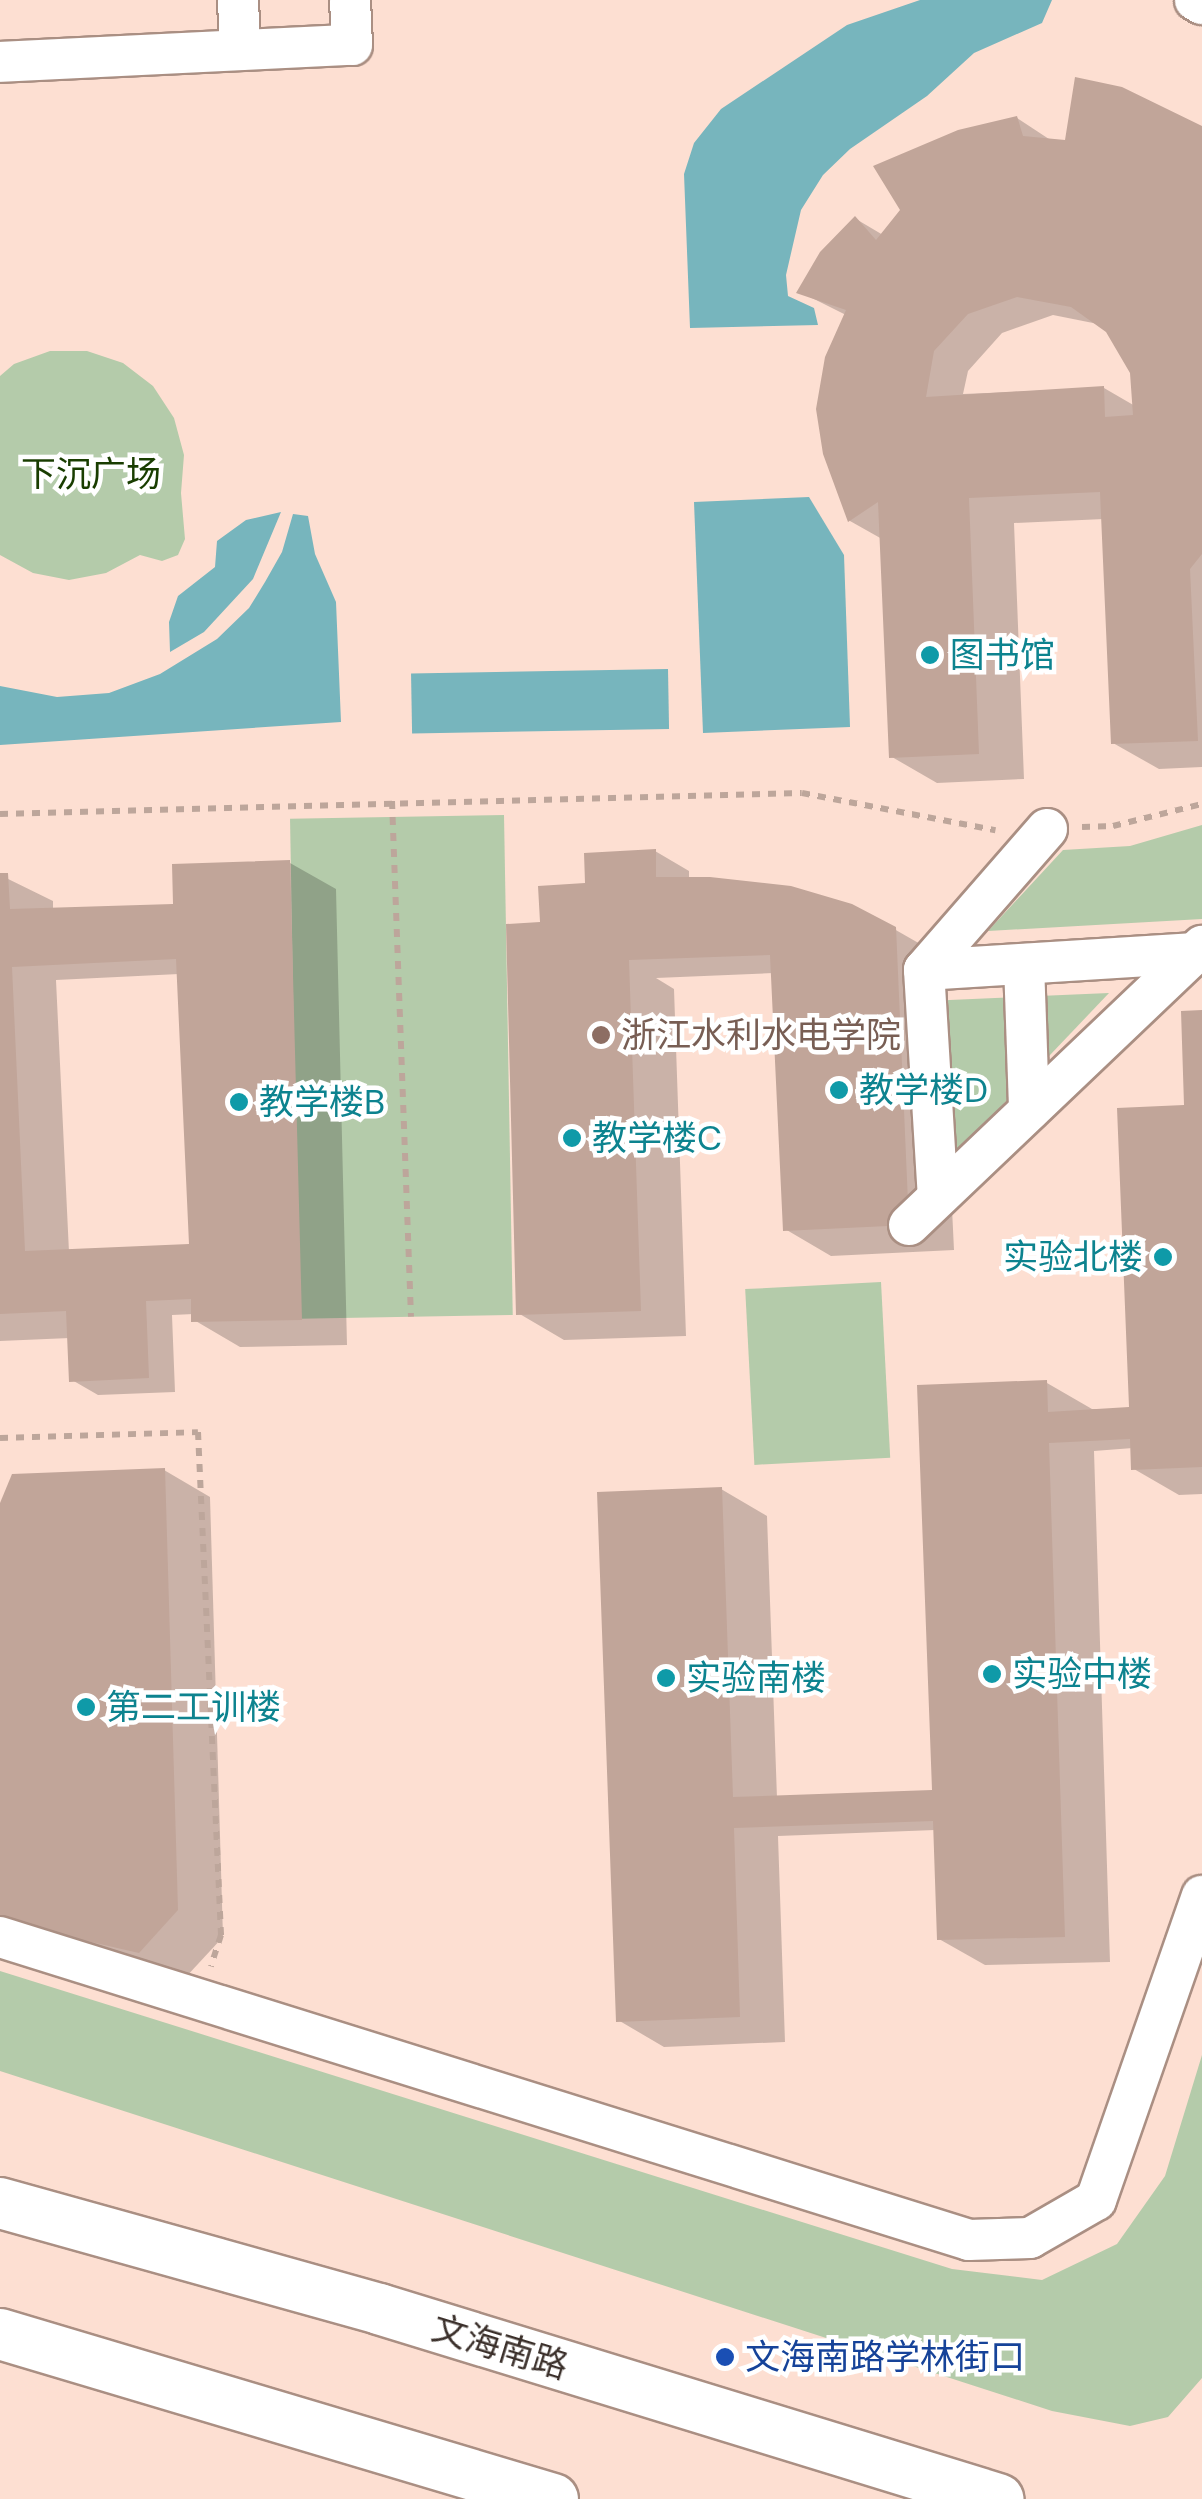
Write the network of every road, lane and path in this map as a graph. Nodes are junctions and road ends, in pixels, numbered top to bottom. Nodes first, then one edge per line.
1 (238, 0) edge
2 (350, 0) edge
3 (1195, 0) edge
4 (1202, 4) edge
5 (240, 50) junction
6 (0, 62) edge
7 (392, 801) junction
8 (1202, 804) edge
9 (0, 814) edge
10 (1047, 829) junction
11 (1198, 949) edge
12 (1024, 964) junction
13 (924, 970) junction
14 (1030, 1110) junction
15 (938, 1197) junction
16 (908, 1225) dead end
17 (410, 1318) dead end
18 (0, 1438) edge
19 (1202, 1896) edge
20 (0, 1937) edge
21 (200, 2000) junction
22 (0, 2203) edge
23 (0, 2334) edge
24 (553, 2499) edge
25 (998, 2499) edge

1 - 5 street
2 - 5 street
3 - 4 street
5 - 6 street
7 - 9 path
7 - 10 path
7 - 17 path
8 - 10 path
10 - 13 street
11 - 12 street
11 - 14 street
12 - 13 street
12 - 14 street
13 - 15 street
14 - 15 street
15 - 16 street
18 - 21 path
19 - 21 street
20 - 21 street
22 - 25 main road, 文海南路
23 - 24 main road

